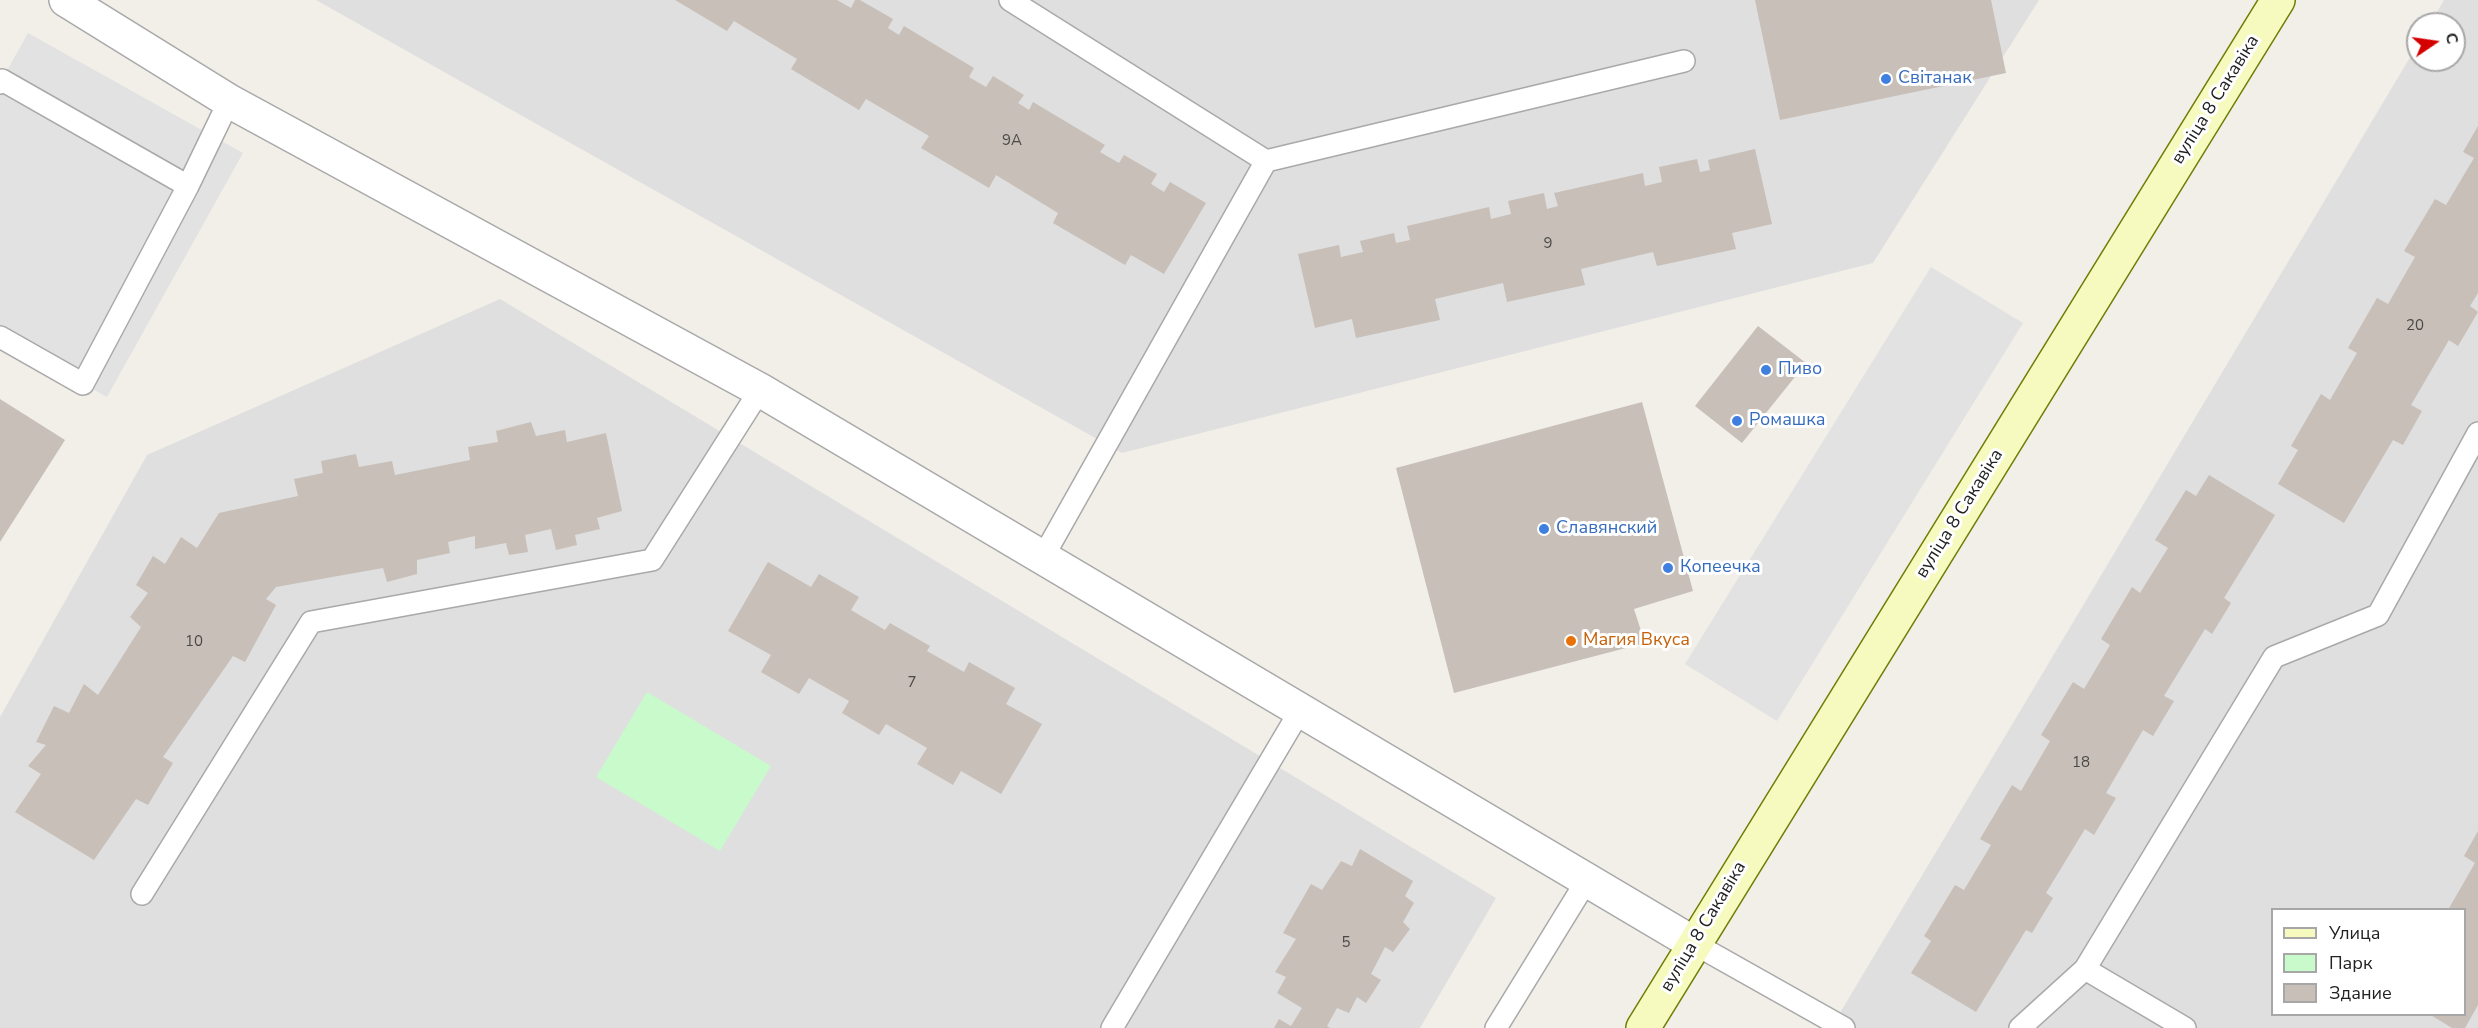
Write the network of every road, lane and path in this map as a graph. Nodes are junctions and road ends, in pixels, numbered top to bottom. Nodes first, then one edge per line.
1 (66, 0) edge
2 (1010, 0) edge
3 (2278, 0) edge
4 (1684, 61) dead end
5 (0, 83) edge
6 (229, 101) junction
7 (1266, 161) junction
8 (188, 186) junction
9 (0, 337) edge
10 (760, 390) junction
11 (2478, 433) edge
12 (1043, 557) junction
13 (1301, 709) junction
14 (1587, 880) junction
15 (142, 894) dead end
16 (1693, 943) junction
17 (2085, 969) junction
18 (1112, 1028) edge
19 (1496, 1028) edge
20 (1643, 1028) edge
21 (1844, 1028) edge
22 (2020, 1028) edge
23 (2184, 1028) edge

1 - 6 street
2 - 7 lane
3 - 16 main road, вуліца 8 Сакавіка
4 - 7 lane
5 - 8 lane
6 - 8 lane
6 - 10 street
7 - 12 lane
8 - 9 lane
10 - 12 street
10 - 15 lane
11 - 17 lane
12 - 13 street
13 - 14 street
13 - 18 lane
14 - 16 street
14 - 19 lane
16 - 20 main road, вуліца 8 Сакавіка
16 - 21 lane
17 - 22 lane
17 - 23 lane

